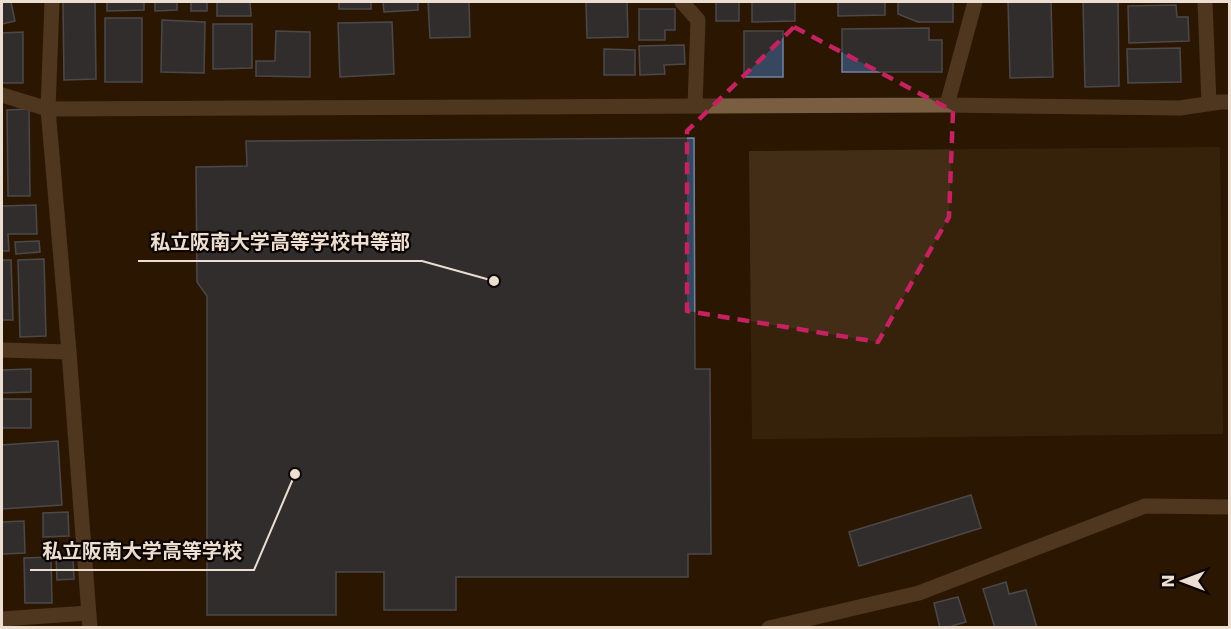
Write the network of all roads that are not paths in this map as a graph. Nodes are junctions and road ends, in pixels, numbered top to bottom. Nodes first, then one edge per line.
1 (52, 2) edge
2 (682, 2) edge
3 (975, 2) edge
4 (1205, 2) edge
5 (2, 95) edge
6 (1230, 102) edge
7 (1209, 104) junction
8 (947, 105) junction
9 (695, 106) junction
10 (48, 109) junction
11 (2, 350) edge
12 (69, 352) junction
13 (1230, 507) edge
14 (2, 619) edge
15 (89, 620) edge
16 (769, 627) edge

1 - 10 street
2 - 9 street
3 - 8 street
4 - 7 street
5 - 10 street
6 - 7 street
7 - 8 street
8 - 9 street
9 - 10 street
10 - 12 street
11 - 12 street
12 - 15 street
13 - 16 street
14 - 15 street

